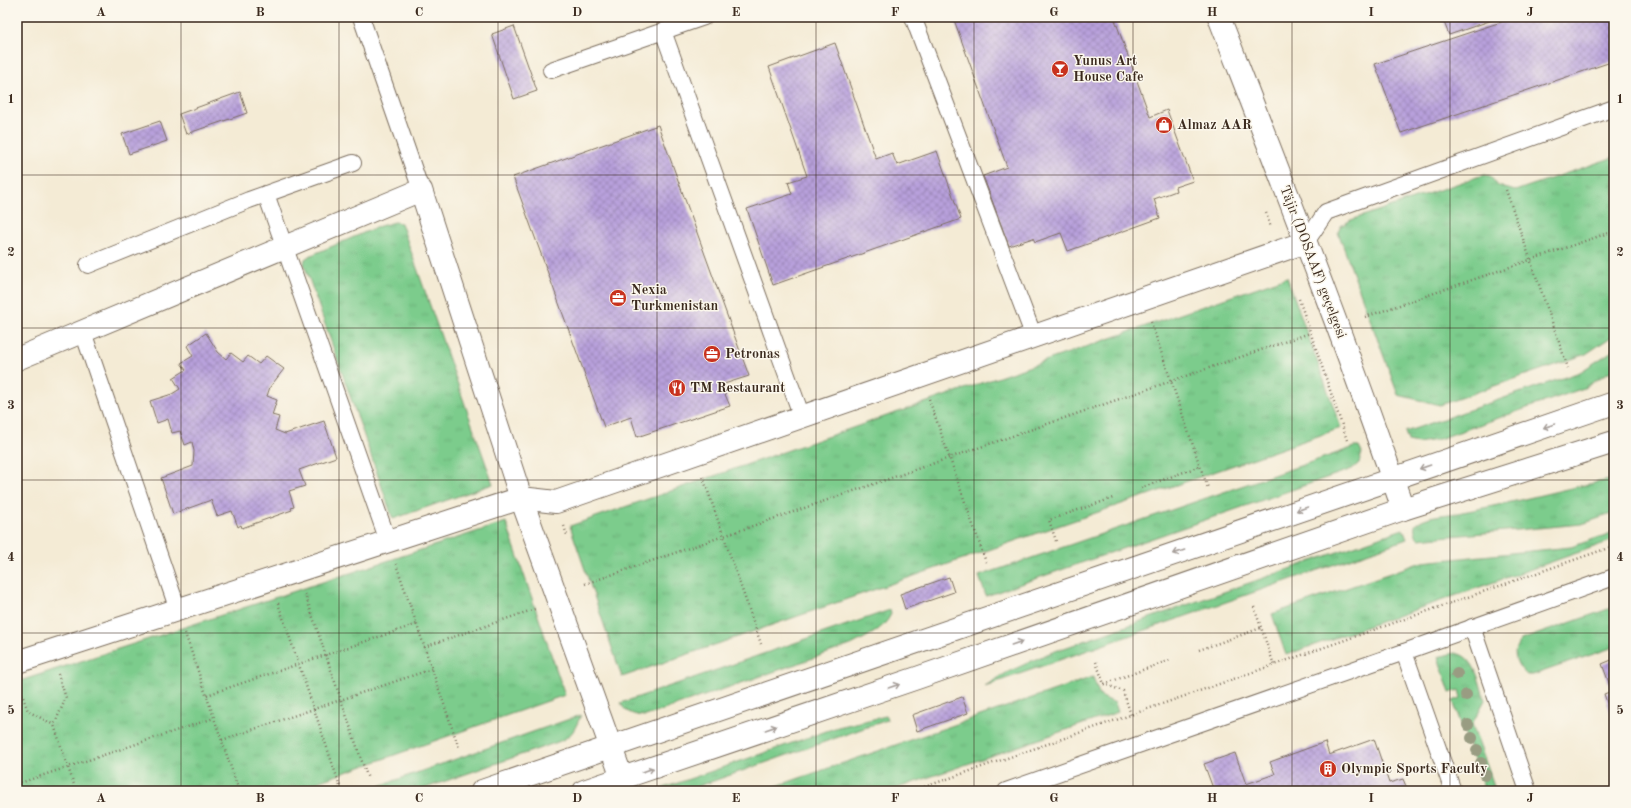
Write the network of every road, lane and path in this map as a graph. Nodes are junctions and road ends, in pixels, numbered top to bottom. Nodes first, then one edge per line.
1 (704, 17) edge
2 (913, 17) edge
3 (1219, 17) edge
4 (363, 18) edge
5 (663, 31) junction
6 (551, 70) dead end
7 (1614, 108) edge
8 (353, 163) dead end
9 (421, 190) junction
10 (1506, 190) dead end
11 (266, 194) junction
12 (1614, 231) edge
13 (1306, 242) junction
14 (285, 248) junction
15 (1530, 260) junction
16 (88, 265) dead end
17 (1298, 296) dead end
18 (1365, 317) dead end
19 (1152, 326) dead end
20 (83, 332) junction
21 (1310, 332) junction
22 (1034, 336) junction
23 (17, 359) edge
24 (1568, 368) dead end
25 (1171, 381) junction
26 (931, 403) dead end
27 (1614, 403) edge
28 (802, 417) junction
29 (1347, 440) dead end
30 (1614, 442) edge
31 (950, 458) junction
32 (1200, 466) junction
33 (1392, 478) junction
34 (705, 481) dead end
35 (1141, 488) dead end
36 (1208, 488) dead end
37 (521, 498) junction
38 (1113, 498) dead end
39 (1403, 509) junction
40 (724, 535) junction
41 (1056, 541) dead end
42 (1614, 546) edge
43 (391, 550) junction
44 (987, 565) dead end
45 (1614, 577) edge
46 (584, 584) dead end
47 (303, 588) dead end
48 (276, 597) dead end
49 (1254, 607) dead end
50 (539, 608) dead end
51 (181, 619) junction
52 (417, 624) junction
53 (1472, 627) junction
54 (1261, 628) junction
55 (761, 644) dead end
56 (424, 647) junction
57 (1199, 650) dead end
58 (1404, 652) junction
59 (326, 655) junction
60 (1170, 660) dead end
61 (1096, 662) dead end
62 (299, 664) junction
63 (1274, 665) junction
64 (432, 669) junction
65 (56, 670) dead end
66 (17, 672) edge
67 (1104, 684) junction
68 (206, 695) junction
69 (341, 700) junction
70 (314, 709) junction
71 (1131, 715) junction
72 (214, 718) junction
73 (54, 725) junction
74 (222, 740) junction
75 (611, 747) junction
76 (459, 748) dead end
77 (68, 767) junction
78 (622, 778) junction
79 (368, 779) dead end
80 (17, 784) edge
81 (341, 789) dead end
82 (76, 791) edge
83 (239, 791) edge
84 (482, 791) edge
85 (584, 791) edge
86 (913, 791) edge
87 (1006, 791) edge
88 (1453, 791) edge
89 (1528, 791) edge

1 - 5 lane
2 - 22 lane
3 - 13 street, Täjir (DOSAAF) geçelgesi
4 - 9 lane
5 - 6 lane
5 - 28 lane
7 - 13 lane
8 - 11 lane
9 - 14 street
9 - 37 street
10 - 15 path
11 - 14 lane
11 - 16 lane
12 - 15 path
13 - 22 street
13 - 33 street, Täjir (DOSAAF) geçelgesi
14 - 20 street
14 - 43 lane
15 - 18 path
15 - 24 path
17 - 21 path
19 - 25 path
20 - 23 street
20 - 51 lane
21 - 25 path
21 - 29 path
22 - 28 street
25 - 31 path
25 - 32 path
26 - 31 path
27 -> 33 street
28 - 37 street
30 - 39 street
31 - 40 path
31 - 44 path
32 - 35 path
32 - 36 path
33 - 39 street, Täjir (DOSAAF) geçelgesi
33 -> 75 street
34 - 40 path
37 - 43 street
37 - 75 street
38 - 41 path
78 -> 39 street
40 - 46 path
40 - 55 path
42 - 63 path
43 - 51 street
43 - 52 path
45 - 53 lane
47 - 59 path
48 - 62 path
49 - 54 path
50 - 56 path
51 - 66 street
51 - 68 path
52 - 56 path
52 - 59 path
53 - 58 lane
53 - 89 lane
54 - 57 path
54 - 63 path
56 - 64 path
58 - 87 lane
58 - 88 lane
59 - 62 path
59 - 69 path
60 - 67 path
61 - 67 path
62 - 68 path
62 - 70 path
63 - 71 path
64 - 69 path
64 - 76 path
65 - 73 path
66 - 73 path
67 - 71 path
68 - 72 path
69 - 70 path
69 - 79 path
70 - 74 path
70 - 81 path
71 - 86 path
72 - 74 path
72 - 77 path
73 - 77 path
74 - 83 path
75 - 78 street
75 - 84 street
77 - 80 path
77 - 82 path
78 - 85 street

